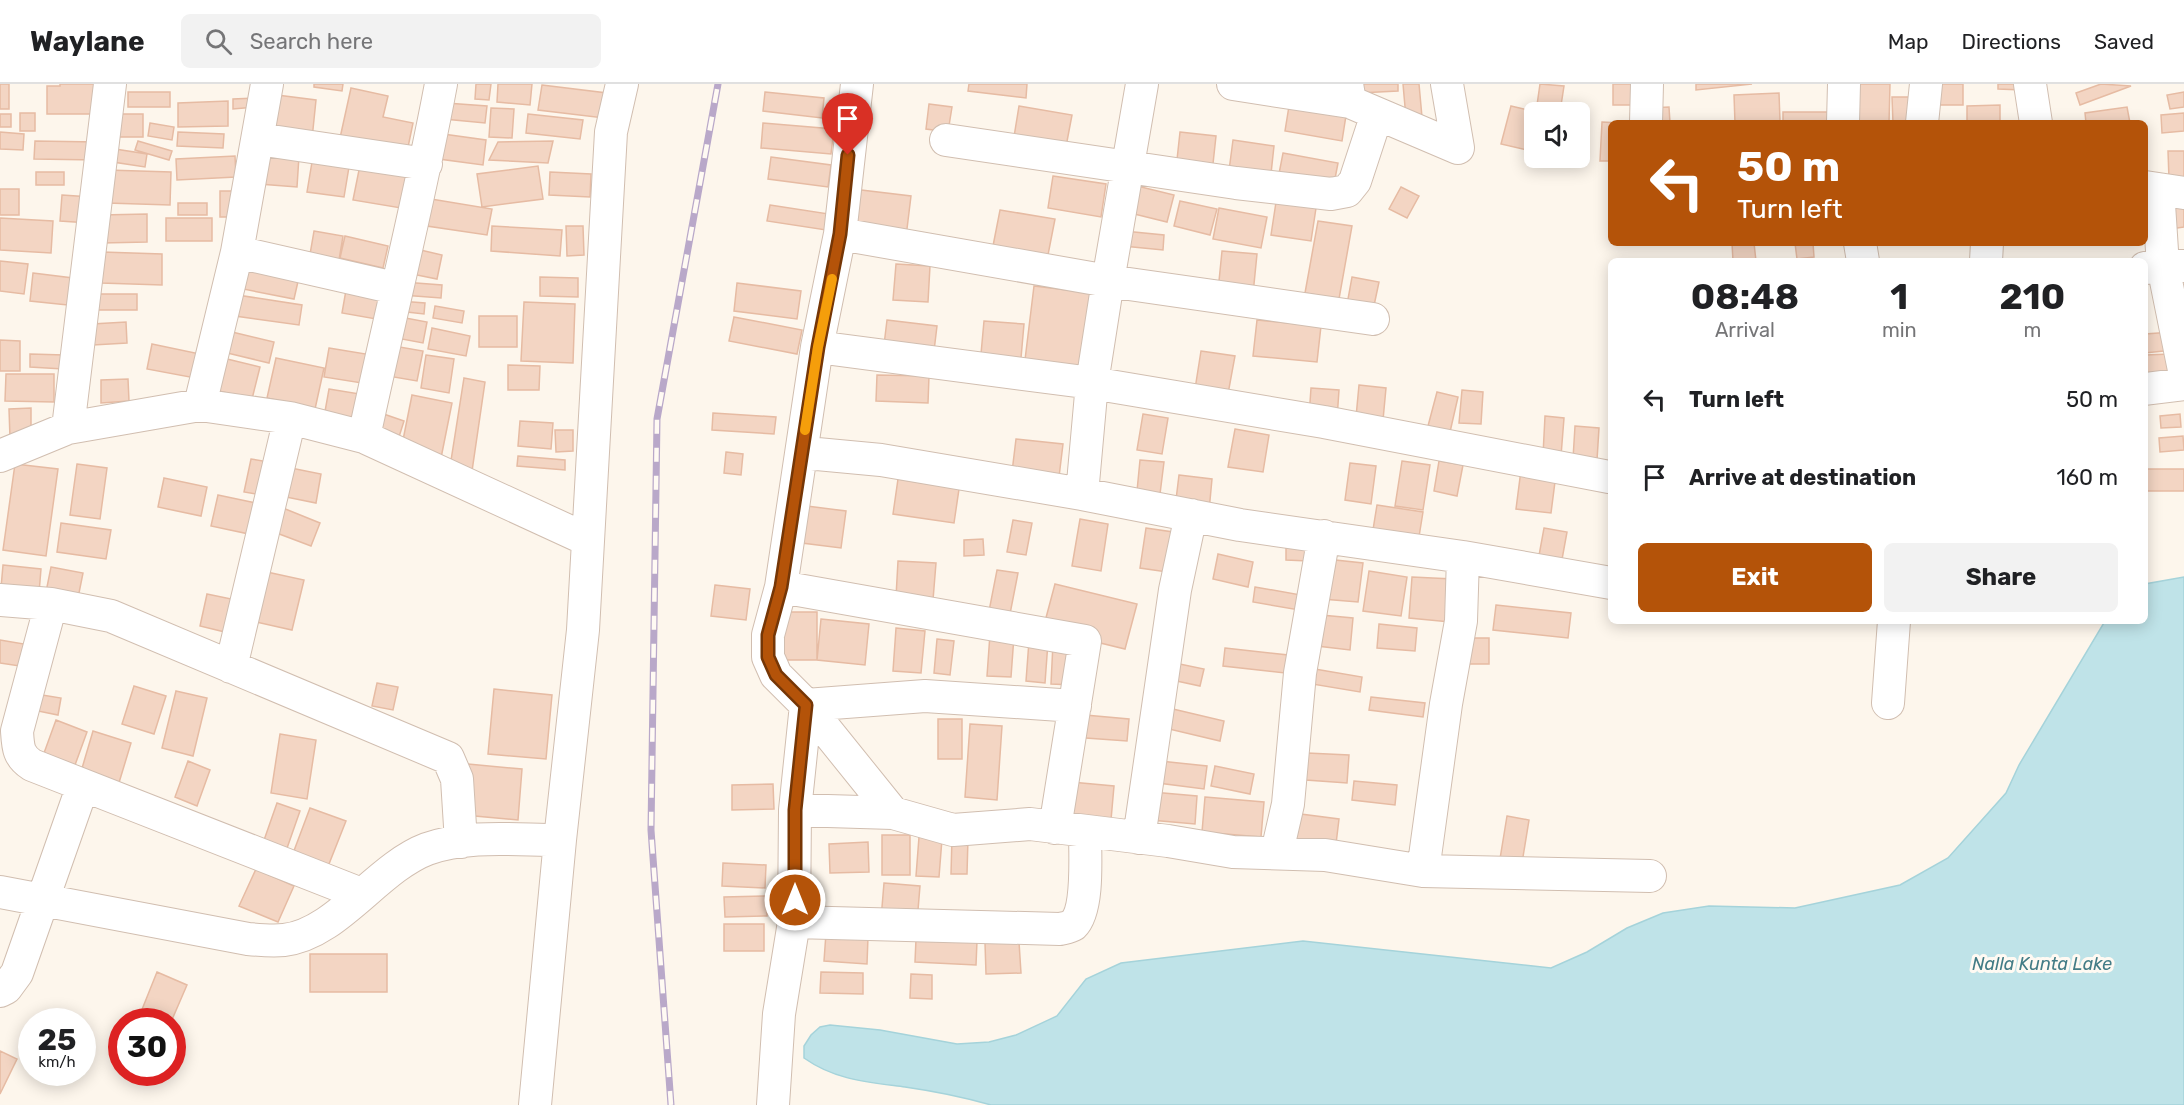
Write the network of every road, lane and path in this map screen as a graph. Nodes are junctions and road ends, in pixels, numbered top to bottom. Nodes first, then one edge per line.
1 (110, 84) edge
2 (267, 84) edge
3 (441, 84) edge
4 (622, 84) edge
5 (857, 84) edge
6 (1142, 84) edge
7 (1233, 84) edge
8 (1447, 84) edge
9 (1647, 84) edge
10 (1844, 84) edge
11 (1926, 84) edge
12 (2030, 84) edge
13 (1358, 100) edge
14 (1646, 120) edge
15 (1843, 120) edge
16 (1922, 120) edge
17 (2036, 120) edge
18 (258, 139) junction
19 (946, 140) dead end
20 (426, 164) junction
21 (1130, 166) junction
22 (2162, 189) edge
23 (840, 234) junction
24 (237, 252) junction
25 (2164, 267) edge
26 (1108, 281) junction
27 (395, 288) junction
28 (1373, 319) dead end
29 (818, 347) junction
30 (2184, 370) edge
31 (1092, 383) junction
32 (2184, 384) edge
33 (2148, 389) edge
34 (200, 405) junction
35 (290, 418) junction
36 (68, 428) junction
37 (364, 437) junction
38 (0, 456) edge
39 (801, 456) junction
40 (1608, 477) edge
41 (1082, 494) junction
42 (1191, 515) junction
43 (1324, 536) junction
44 (588, 540) junction
45 (1463, 558) junction
46 (1608, 582) edge
47 (781, 587) junction
48 (0, 600) edge
49 (51, 604) junction
50 (1894, 624) edge
51 (231, 667) junction
52 (1888, 703) dead end
53 (806, 705) junction
54 (1075, 706) junction
55 (83, 785) junction
56 (795, 810) junction
57 (893, 813) junction
58 (1070, 830) junction
59 (1139, 838) junction
60 (560, 840) junction
61 (460, 842) junction
62 (1277, 852) junction
63 (1423, 871) junction
64 (1650, 876) dead end
65 (0, 892) edge
66 (361, 894) junction
67 (41, 900) junction
68 (794, 922) junction
69 (0, 991) edge
70 (536, 1105) edge
71 (773, 1105) edge

1 - 36 street
2 - 18 street
3 - 20 street
4 - 44 street
5 - 23 street
6 - 21 street
7 - 13 street
8 - 13 street
9 - 14 street
10 - 15 street
11 - 16 street
12 - 17 street
13 - 21 street
18 - 20 street
18 - 24 street
19 - 21 street
20 - 27 street
21 - 26 street
22 - 25 street
23 - 26 street
23 - 29 street
24 - 27 street
24 - 34 street
25 - 30 street
26 - 28 street
26 - 31 street
27 - 37 street
29 - 31 street
29 - 39 street
31 - 40 street
31 - 41 street
32 - 33 street
34 - 35 street
34 - 36 street
35 - 37 street
35 - 51 street
36 - 38 street
37 - 44 street
39 - 41 street
39 - 47 street
41 - 42 street
42 - 43 street
42 - 59 street
43 - 45 street
43 - 62 street
44 - 60 street
45 - 46 street
45 - 63 street
47 - 53 street
47 - 54 street
48 - 49 street
49 - 51 street
49 - 55 street
50 - 52 street
51 - 61 street
53 - 54 street
53 - 56 street
53 - 57 street
54 - 58 street
55 - 66 street
55 - 67 street
56 - 57 street
56 - 68 street
57 - 58 street
58 - 59 street
58 - 68 street
59 - 62 street
60 - 61 street
60 - 70 street
61 - 66 street
62 - 63 street
63 - 64 street
65 - 67 street
66 - 67 street
67 - 69 street
68 - 71 street

